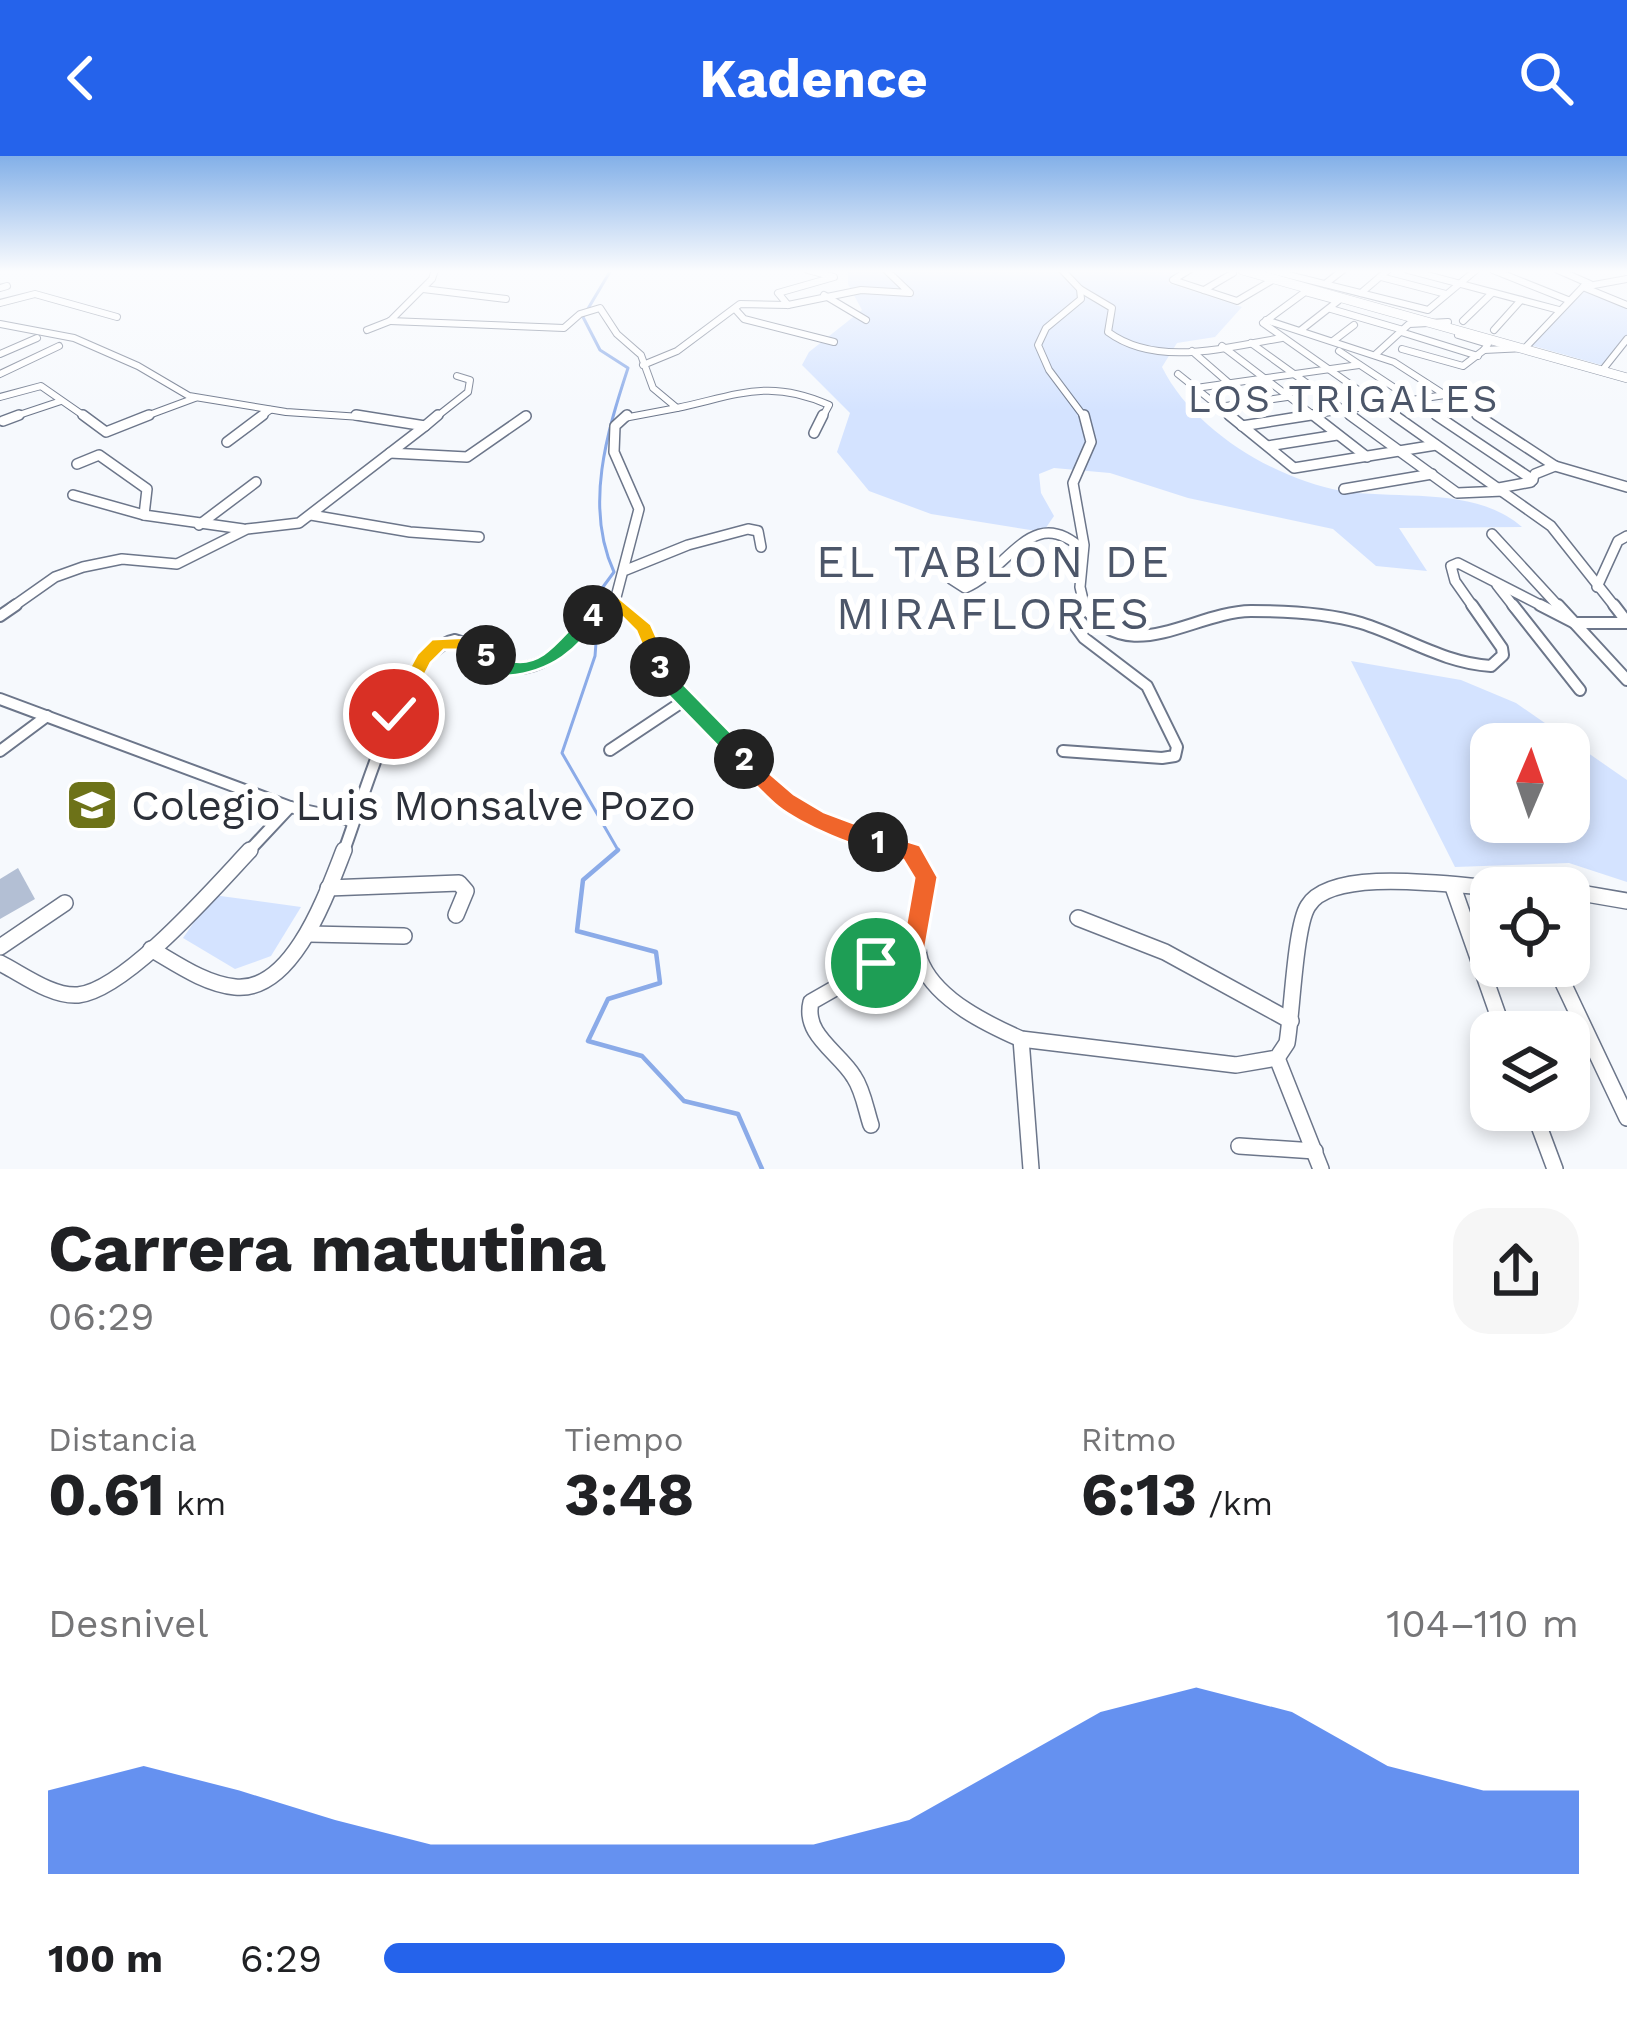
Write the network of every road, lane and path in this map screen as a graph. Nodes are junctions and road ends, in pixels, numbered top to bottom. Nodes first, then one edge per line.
1 (394, 317) edge
2 (577, 317) edge
3 (608, 317) edge
4 (722, 317) edge
5 (746, 317) edge
6 (861, 317) edge
7 (1062, 317) edge
8 (1110, 317) edge
9 (1270, 317) edge
10 (1318, 317) edge
11 (1361, 317) edge
12 (1400, 317) edge
13 (1424, 317) edge
14 (1467, 317) edge
15 (1505, 317) edge
16 (1552, 317) edge
17 (866, 320) dead end
18 (1266, 320) junction
19 (390, 321) junction
20 (1463, 321) dead end
21 (0, 324) edge
22 (1354, 325) dead end
23 (1443, 325) junction
24 (1404, 329) junction
25 (1300, 330) junction
26 (1494, 330) dead end
27 (367, 331) dead end
28 (38, 338) dead end
29 (1283, 338) junction
30 (1627, 339) edge
31 (834, 343) dead end
32 (1251, 343) junction
33 (58, 346) dead end
34 (1222, 346) junction
35 (1336, 346) junction
36 (1527, 347) junction
37 (1623, 348) edge
38 (1402, 349) dead end
39 (1192, 351) junction
40 (1481, 353) junction
41 (0, 354) edge
42 (1376, 354) junction
43 (1361, 364) junction
44 (643, 365) junction
45 (1604, 368) junction
46 (1328, 370) junction
47 (0, 374) edge
48 (1178, 374) dead end
49 (1296, 375) junction
50 (457, 376) dead end
51 (1627, 377) edge
52 (1264, 380) junction
53 (1230, 384) junction
54 (1196, 388) junction
55 (758, 391) junction
56 (1444, 394) junction
57 (0, 397) edge
58 (1287, 397) junction
59 (196, 398) junction
60 (1414, 400) junction
61 (61, 401) junction
62 (741, 404) dead end
63 (1378, 405) junction
64 (1219, 406) junction
65 (677, 407) junction
66 (270, 410) junction
67 (1345, 410) junction
68 (526, 416) dead end
69 (1312, 416) junction
70 (1, 420) edge
71 (425, 426) junction
72 (1242, 426) junction
73 (814, 433) dead end
74 (1337, 435) junction
75 (227, 442) dead end
76 (1268, 446) junction
77 (1436, 446) junction
78 (1401, 452) junction
79 (390, 453) junction
80 (1367, 457) junction
81 (77, 464) dead end
82 (1555, 466) junction
83 (1432, 474) junction
84 (1533, 479) junction
85 (256, 482) dead end
86 (1627, 487) edge
87 (1344, 489) dead end
88 (1500, 490) junction
89 (73, 495) dead end
90 (310, 514) junction
91 (144, 515) junction
92 (199, 524) junction
93 (247, 529) junction
94 (1492, 534) dead end
95 (1627, 536) edge
96 (479, 538) dead end
97 (761, 547) dead end
98 (1085, 553) junction
99 (626, 570) junction
100 (951, 579) dead end
101 (1496, 582) junction
102 (1597, 587) junction
103 (1522, 597) junction
104 (1081, 598) junction
105 (1505, 599) junction
106 (616, 601) junction
107 (0, 616) edge
108 (1575, 623) junction
109 (1627, 623) edge
110 (1627, 680) edge
111 (1580, 690) dead end
112 (0, 698) edge
113 (685, 700) junction
114 (47, 716) junction
115 (610, 750) dead end
116 (0, 751) edge
117 (1064, 751) dead end
118 (290, 807) junction
119 (354, 821) junction
120 (1453, 886) junction
121 (1470, 887) edge
122 (328, 888) junction
123 (1590, 895) edge
124 (1627, 901) edge
125 (65, 903) dead end
126 (456, 915) dead end
127 (1078, 918) dead end
128 (309, 934) junction
129 (404, 936) dead end
130 (916, 942) junction
131 (0, 947) edge
132 (151, 949) junction
133 (0, 963) edge
134 (1565, 987) edge
135 (1497, 1011) edge
136 (1291, 1021) junction
137 (1021, 1039) junction
138 (1276, 1058) junction
139 (1627, 1118) edge
140 (872, 1126) dead end
141 (1541, 1131) edge
142 (1239, 1146) dead end
143 (1315, 1151) junction
144 (1031, 1169) edge
145 (1321, 1169) edge
146 (1556, 1169) edge

1 - 19 street
2 - 19 street
3 - 44 street
4 - 44 street
5 - 31 street
6 - 17 street
7 - 98 street
8 - 39 street
9 - 18 street
10 - 25 street
11 - 24 street
12 - 24 street
13 - 23 street
14 - 20 street
15 - 26 street
16 - 36 street
18 - 25 street
18 - 29 street
19 - 27 street
21 - 59 street
22 - 35 street
23 - 24 street
23 - 36 street
23 - 40 street
24 - 40 street
24 - 42 street
25 - 35 street
28 - 41 street
29 - 32 street
29 - 46 street
30 - 37 street
32 - 34 street
32 - 49 street
33 - 47 street
34 - 39 street
34 - 52 street
35 - 42 street
35 - 43 street
36 - 40 street
36 - 45 street
36 - 51 street
37 - 45 street
38 - 40 street
39 - 53 street
42 - 56 street
43 - 46 street
43 - 60 street
44 - 65 street
45 - 51 street
46 - 49 street
46 - 63 street
48 - 54 street
49 - 52 street
49 - 67 street
50 - 71 street
52 - 53 street
52 - 58 street
53 - 54 street
54 - 64 street
55 - 62 street
55 - 65 street
55 - 73 street
56 - 60 street
56 - 82 street
57 - 61 street
58 - 64 street
58 - 69 street
59 - 61 street
59 - 66 street
60 - 63 street
60 - 84 street
61 - 70 street
63 - 67 street
63 - 77 street
64 - 72 street
65 - 99 street
66 - 71 street
66 - 75 street
67 - 69 street
67 - 78 street
68 - 79 street
69 - 72 street
69 - 74 street
71 - 79 street
72 - 76 street
74 - 76 street
74 - 80 street
76 - 80 street
77 - 78 street
77 - 88 street
78 - 80 street
78 - 83 street
79 - 90 street
81 - 91 street
82 - 84 street
82 - 86 street
83 - 87 street
83 - 88 street
84 - 88 street
85 - 92 street
88 - 102 street
89 - 91 street
90 - 93 street
90 - 96 street
91 - 92 street
92 - 93 street
93 - 107 street
94 - 108 street
95 - 102 street
97 - 99 street
98 - 100 street
98 - 104 street
99 - 106 street
101 - 103 street
101 - 104 street
101 - 105 street
102 - 109 street
103 - 105 street
103 - 108 street
104 - 117 street
105 - 111 street
106 - 113 street
106 - 119 street
108 - 109 street
108 - 110 street
112 - 114 street
113 - 115 street
113 - 130 street
114 - 116 street
114 - 118 street
118 - 119 street
118 - 132 street
119 - 122 street
120 - 121 street
120 - 135 street
120 - 136 street
122 - 126 street
122 - 128 street
123 - 124 street
125 - 131 street
127 - 136 street
128 - 129 street
128 - 132 street
130 - 137 street
130 - 140 street
132 - 133 street
134 - 139 street
136 - 138 street
137 - 138 street
137 - 144 street
138 - 143 street
141 - 146 street
142 - 143 street
143 - 145 street

